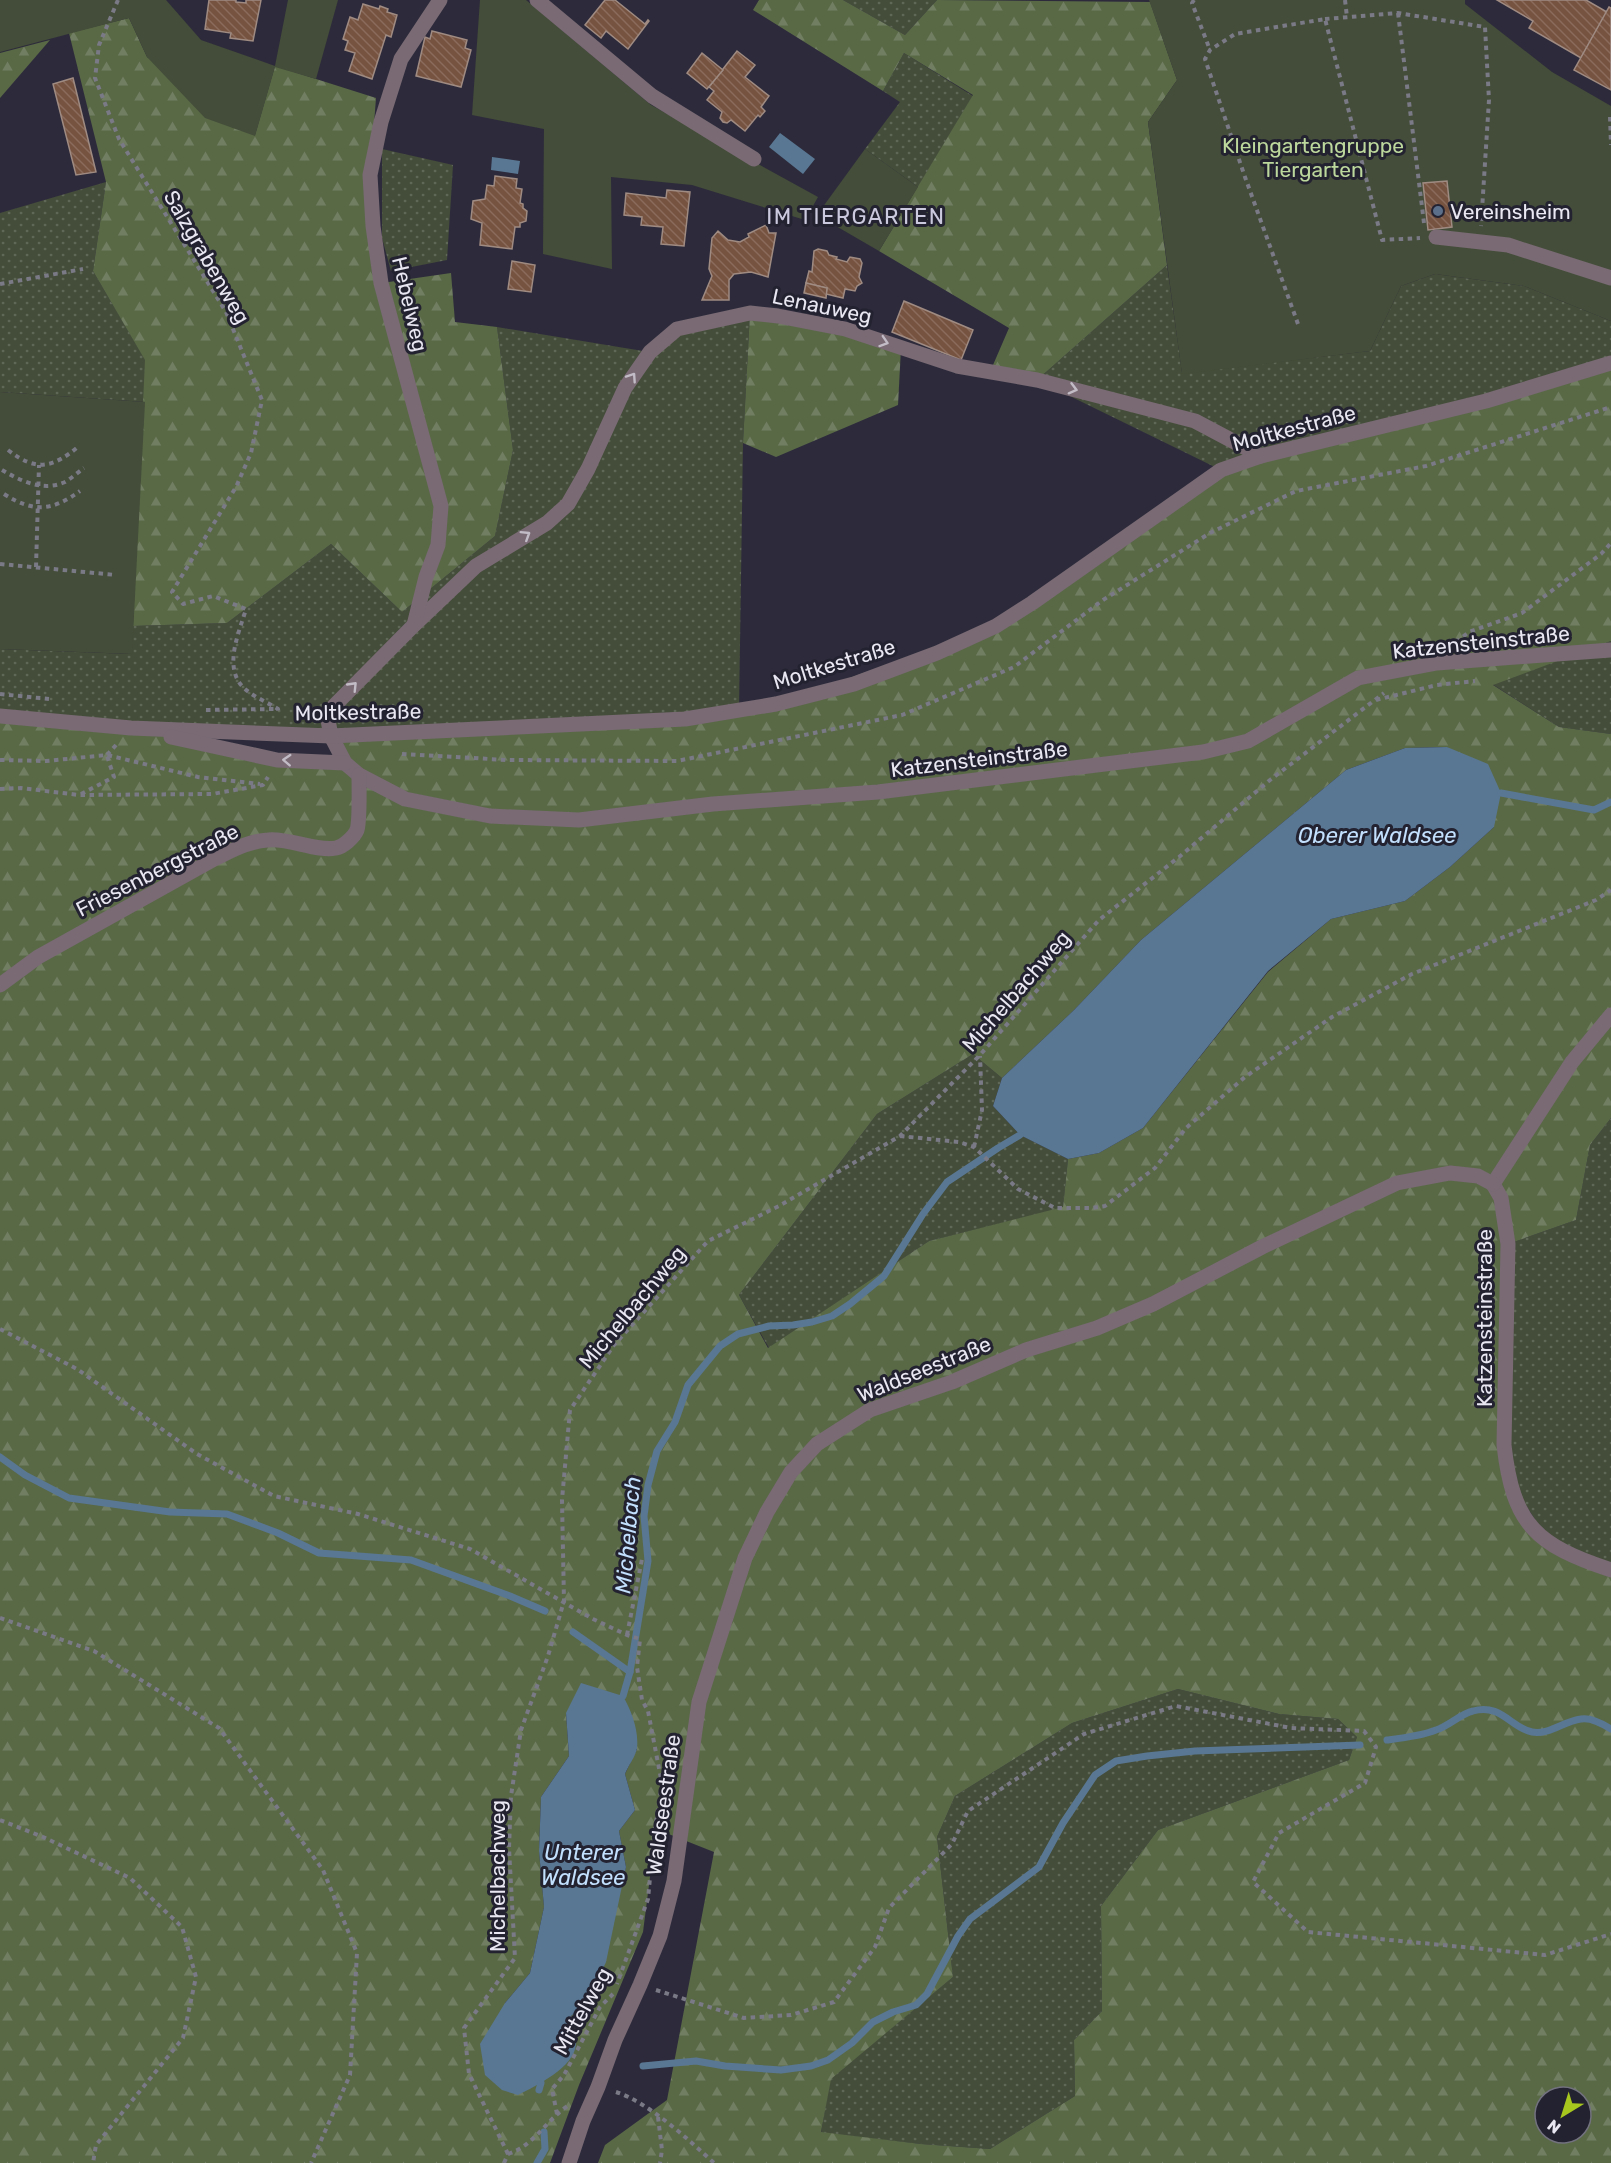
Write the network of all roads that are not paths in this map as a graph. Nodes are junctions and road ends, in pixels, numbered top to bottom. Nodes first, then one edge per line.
1 (441, 0) edge
2 (546, 3) edge
3 (754, 159) dead end
4 (1431, 237) road end
5 (1611, 278) edge
6 (1611, 363) edge
7 (1261, 456) junction
8 (414, 625) junction
9 (1611, 650) edge
10 (0, 716) edge
11 (131, 728) junction
12 (331, 736) junction
13 (345, 763) junction
14 (359, 775) junction
15 (0, 985) edge
16 (1611, 1015) edge
17 (1493, 1184) junction
18 (1611, 1570) edge
19 (569, 2163) edge

1 - 8 street, Hebelweg
2 - 3 street
4 - 5 street
6 - 7 street, Moltkestraße
8 -> 7 street, Lenauweg
7 - 12 street, Moltkestraße
12 -> 8 street
9 - 14 street, Katzensteinstraße
10 - 11 street, Moltkestraße
11 - 12 street, Moltkestraße
13 -> 11 street
12 - 13 street, Katzensteinstraße
13 - 14 street, Katzensteinstraße
14 - 15 street, Friesenbergstraße
16 - 17 street
17 - 18 street, Katzensteinstraße
17 - 19 street, Waldseestraße

